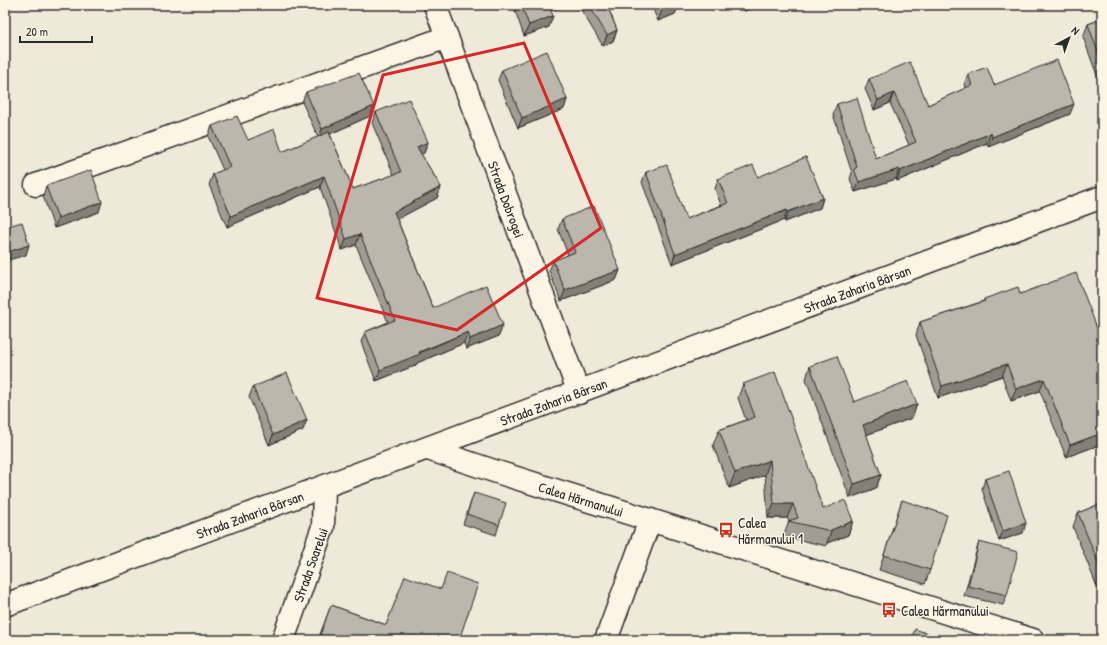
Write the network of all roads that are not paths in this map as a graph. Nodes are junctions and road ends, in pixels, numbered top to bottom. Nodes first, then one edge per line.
1 (440, 6) edge
2 (447, 37) junction
3 (36, 185) dead end
4 (1102, 198) edge
5 (579, 393) junction
6 (428, 449) junction
7 (324, 487) junction
8 (650, 520) junction
9 (5, 605) edge
10 (283, 640) edge
11 (606, 640) edge
12 (1033, 640) edge

1 - 2 street, Strada Dobrogei
2 - 3 street
2 - 5 street, Strada Dobrogei
4 - 5 street, Strada Zaharia Bârsan
5 - 6 street, Strada Zaharia Bârsan
6 - 7 street, Strada Zaharia Bârsan
6 - 8 street, Calea Hărmanului
7 - 9 street, Strada Zaharia Bârsan
7 - 10 street, Strada Soarelui
8 - 11 street
8 - 12 street, Calea Hărmanului

